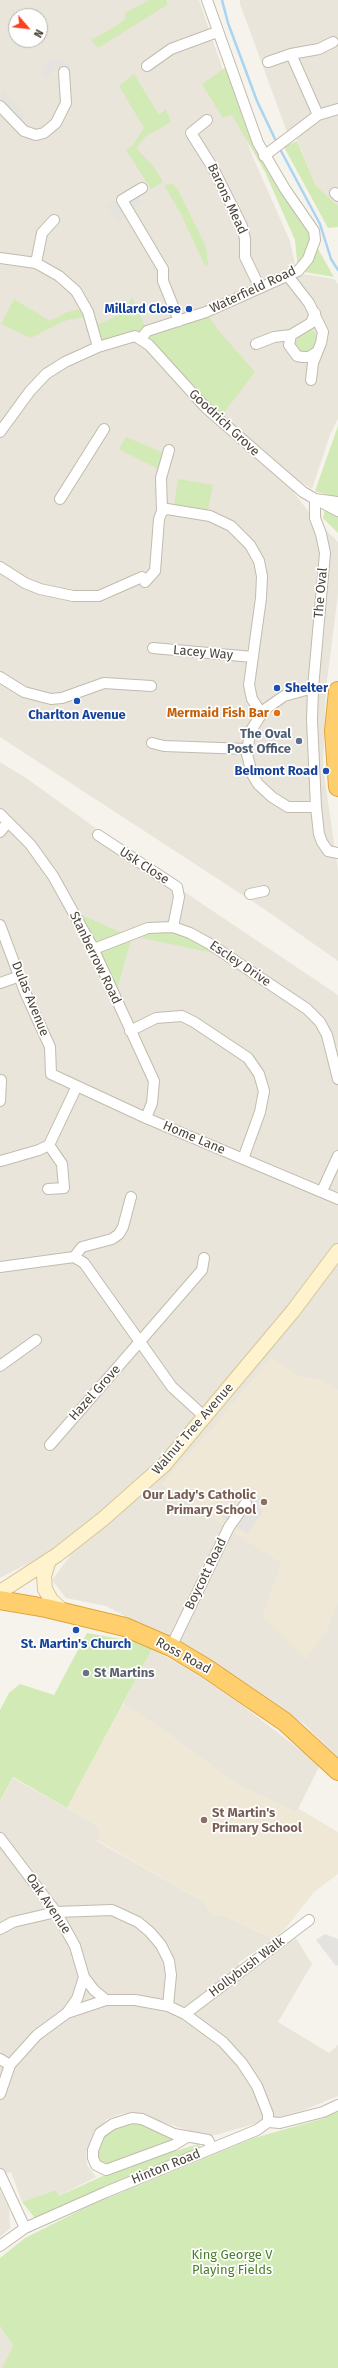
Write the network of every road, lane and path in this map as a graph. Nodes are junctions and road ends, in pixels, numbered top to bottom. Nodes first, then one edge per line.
1 (207, 0) edge
2 (217, 32) junction
3 (333, 42) dead end
4 (291, 54) junction
5 (268, 62) dead end
6 (147, 66) dead end
7 (64, 72) dead end
8 (0, 106) edge
9 (338, 109) edge
10 (318, 115) junction
11 (207, 120) dead end
12 (264, 156) junction
13 (142, 188) dead end
14 (54, 220) dead end
15 (0, 258) edge
16 (36, 264) junction
17 (288, 276) junction
18 (260, 288) junction
19 (315, 313) junction
20 (179, 321) junction
21 (291, 334) junction
22 (141, 339) junction
23 (256, 344) dead end
24 (98, 347) junction
25 (317, 352) junction
26 (311, 380) dead end
27 (104, 429) dead end
28 (0, 432) edge
29 (169, 450) dead end
30 (60, 499) dead end
31 (315, 499) junction
32 (338, 502) edge
33 (162, 511) junction
34 (338, 511) edge
35 (0, 567) edge
36 (152, 648) dead end
37 (253, 657) junction
38 (0, 677) edge
39 (151, 686) dead end
40 (313, 688) junction
41 (338, 691) edge
42 (261, 713) junction
43 (152, 743) dead end
44 (247, 749) junction
45 (338, 787) edge
46 (316, 807) junction
47 (0, 814) edge
48 (8, 822) junction
49 (0, 832) edge
50 (98, 835) dead end
51 (338, 853) edge
52 (264, 891) dead end
53 (250, 894) dead end
54 (0, 925) edge
55 (173, 927) junction
56 (94, 949) junction
57 (20, 976) junction
58 (0, 983) edge
59 (130, 1031) junction
60 (51, 1074) joint
61 (338, 1079) edge
62 (1, 1080) edge
63 (77, 1086) junction
64 (1, 1100) edge
65 (146, 1118) junction
66 (49, 1145) junction
67 (338, 1156) edge
68 (243, 1159) junction
69 (1, 1161) edge
70 (48, 1189) dead end
71 (322, 1191) junction
72 (131, 1196) dead end
73 (338, 1199) edge
74 (338, 1251) edge
75 (74, 1257) junction
76 (204, 1258) dead end
77 (0, 1267) edge
78 (36, 1340) dead end
79 (141, 1342) junction
80 (0, 1366) edge
81 (206, 1418) junction
82 (50, 1445) dead end
83 (246, 1503) dead end
84 (49, 1560) junction
85 (0, 1592) edge
86 (0, 1600) edge
87 (65, 1613) junction
88 (171, 1647) junction
89 (338, 1771) edge
90 (0, 1838) edge
91 (56, 1912) junction
92 (310, 1920) dead end
93 (0, 1929) edge
94 (84, 1977) junction
95 (106, 2000) junction
96 (168, 2006) junction
97 (67, 2013) junction
98 (185, 2014) junction
99 (0, 2059) edge
100 (10, 2065) junction
101 (0, 2094) edge
102 (338, 2105) edge
103 (268, 2122) junction
104 (187, 2137) junction
105 (212, 2148) junction
106 (0, 2174) edge
107 (25, 2228) junction
108 (0, 2246) edge

1 - 2 street, Waterfield Road
2 - 6 street
2 - 12 street, Waterfield Road
3 - 4 street
4 - 5 street
4 - 10 street
7 - 8 street
9 - 10 street
10 - 12 street
11 - 18 street, Barons Mead
12 - 17 street, Waterfield Road
13 - 20 street
14 - 16 street
15 - 16 street
16 - 24 street
17 - 18 street, Waterfield Road
17 - 19 street
18 - 20 street, Waterfield Road
19 - 21 street
19 - 25 street
20 - 22 street, Waterfield Road
21 - 23 street
21 - 25 street
22 - 24 street
22 - 31 street, Goodrich Grove
24 - 28 street
25 - 26 street
27 - 30 street
29 - 33 street
31 - 32 street, Goodrich Grove
31 - 34 street, Goodrich Grove
31 - 40 street, The Oval
33 - 35 street
33 - 37 street
36 - 37 street, Lacey Way
37 - 42 street
38 - 39 street
40 - 42 street
40 - 46 street, The Oval
41 - 45 highway
42 - 44 street
43 - 44 street
44 - 46 street
46 - 51 street, The Oval
47 - 48 street, Stanberrow Road
48 - 49 street
48 - 56 street, Stanberrow Road
50 - 55 street, Usk Close
52 - 53 street
54 - 57 street, Dulas Avenue
55 - 56 street, Escley Drive
55 - 61 street, Escley Drive
56 - 59 street, Stanberrow Road
57 - 58 street
57 - 60 street, Dulas Avenue
59 - 65 street, Stanberrow Road
59 - 68 street
60 - 63 street, Home Lane
62 - 64 street
63 - 65 street, Home Lane
63 - 66 street
65 - 68 street, Home Lane
66 - 69 street
66 - 70 street
67 - 71 street
68 - 71 street, Home Lane
71 - 73 street, Home Lane
72 - 75 street
74 - 81 street, Walnut Tree Avenue
75 - 77 street
75 - 79 street
76 - 79 street, Hazel Grove
78 - 80 street
79 - 81 street
79 - 82 street, Hazel Grove
81 - 84 street, Walnut Tree Avenue
83 - 88 street, Boycott Road
84 - 85 street, Walnut Tree Avenue
84 - 87 street
86 - 87 highway, Ross Road
87 - 88 highway, Ross Road
88 - 89 highway, Ross Road
90 - 91 street, Oak Avenue
91 - 93 street
91 - 94 street, Oak Avenue
91 - 96 street
92 - 98 street, Hollybush Walk
94 - 95 street, Oak Avenue
94 - 97 street
95 - 96 street
95 - 97 street
96 - 98 street
97 - 100 street
98 - 103 street
99 - 100 street
100 - 101 street
102 - 103 street, Hinton Road
103 - 105 street, Hinton Road
104 - 104 street
104 - 105 street
105 - 107 street, Hinton Road
106 - 107 street
107 - 108 street, Hinton Road

